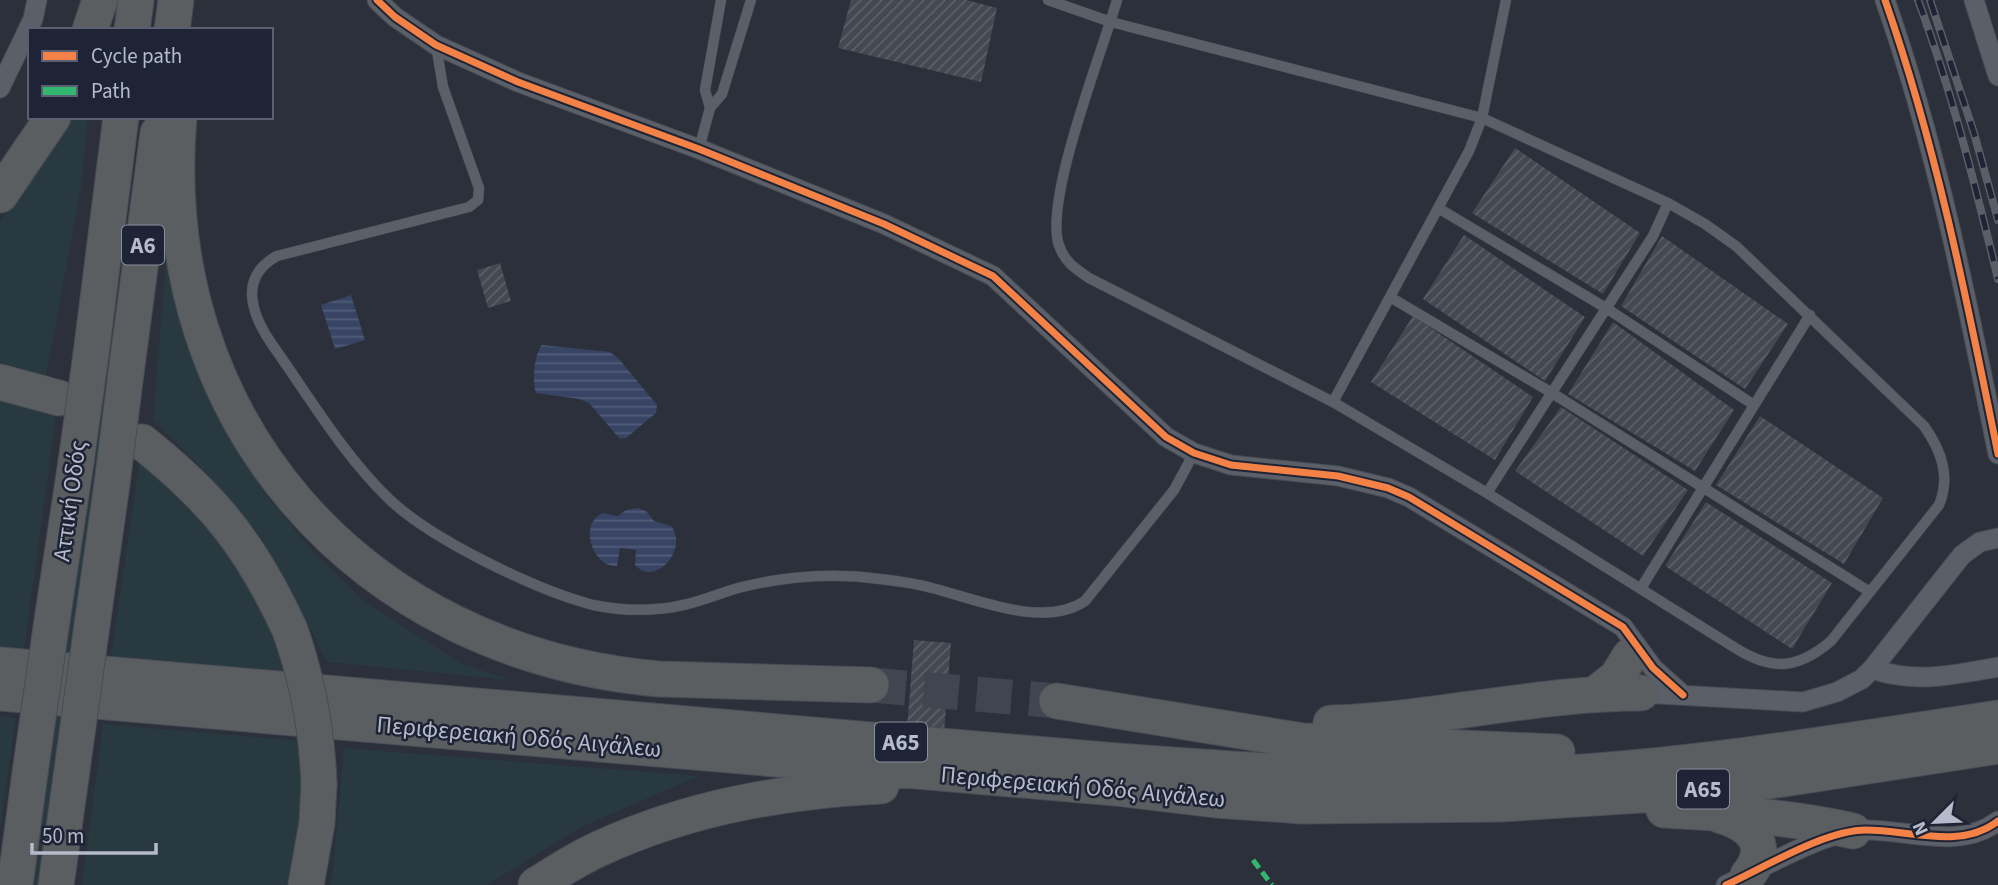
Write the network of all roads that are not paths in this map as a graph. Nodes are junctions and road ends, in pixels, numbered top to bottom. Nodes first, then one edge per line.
1 (37, 0) edge
2 (100, 0) edge
3 (136, 0) edge
4 (178, 0) edge
5 (377, 0) edge
6 (721, 0) edge
7 (751, 0) edge
8 (1048, 0) edge
9 (1117, 0) edge
10 (1506, 0) edge
11 (1885, 0) edge
12 (1974, 0) edge
13 (1111, 22) junction
14 (29, 28) edge
15 (91, 28) edge
16 (132, 28) edge
17 (172, 28) edge
18 (181, 28) edge
19 (28, 29) edge
20 (436, 45) junction
21 (1998, 76) edge
22 (0, 88) edge
23 (710, 108) junction
24 (1482, 118) junction
25 (52, 119) edge
26 (121, 119) edge
27 (160, 119) edge
28 (179, 119) edge
29 (699, 149) junction
30 (2, 191) edge
31 (1668, 203) junction
32 (1438, 208) junction
33 (1390, 297) junction
34 (1606, 309) junction
35 (1810, 315) junction
36 (0, 382) edge
37 (1552, 393) junction
38 (59, 398) dead end
39 (1333, 402) junction
40 (1754, 405) junction
41 (142, 442) dead end
42 (1194, 453) junction
43 (1998, 454) edge
44 (1703, 486) junction
45 (1487, 493) junction
46 (1998, 538) edge
47 (1641, 588) junction
48 (1870, 592) junction
49 (1627, 641) junction
50 (0, 665) edge
51 (1998, 667) edge
52 (1872, 669) junction
53 (871, 685) tunnel mouth
54 (0, 693) edge
55 (1597, 693) junction
56 (1641, 693) junction
57 (1682, 695) junction
58 (1057, 701) tunnel mouth
59 (1107, 708) junction
60 (1998, 718) edge
61 (1998, 746) edge
62 (1802, 748) junction
63 (1116, 788) junction
64 (1406, 804) junction
65 (1709, 813) junction
66 (1998, 821) edge
67 (1853, 831) junction
68 (1737, 880) edge
69 (15, 885) edge
70 (56, 885) edge
71 (306, 885) edge
72 (536, 885) edge

1 - 14 street
2 - 15 highway
3 - 16 highway
4 - 17 highway
4 - 18 highway
5 - 20 street
6 - 23 lane
7 - 23 lane
8 - 13 lane
9 - 13 lane
10 - 24 lane
11 - 43 street
12 - 21 street
13 - 24 lane
13 - 39 lane
19 - 22 street
20 - 29 street
20 - 42 lane
23 - 29 lane
24 - 31 lane
24 - 32 lane
25 - 30 highway
26 - 69 highway, Αττική Οδός / Α6, bridge
27 - 70 highway, Αττική Οδός / Α6, bridge
28 - 53 highway
29 - 42 street
31 - 34 lane
31 - 35 lane
32 - 33 lane
32 - 34 lane
33 - 37 lane
33 - 39 lane
34 - 37 lane
34 - 40 lane
35 - 40 lane
35 - 48 lane
36 - 38 highway
37 - 44 lane
37 - 45 lane
39 - 45 lane
40 - 44 lane
41 - 71 highway, bridge
42 - 49 street
44 - 47 lane
44 - 48 lane
45 - 47 lane
46 - 52 street
47 - 48 lane
49 - 55 highway
49 - 56 street
49 - 57 street
50 - 62 highway, Περιφερειακή Οδός Αιγάλεω / Α65
51 - 52 street
52 - 57 street
54 - 63 highway, Περιφερειακή Οδός Αιγάλεω / Α65
55 - 56 highway
55 - 59 highway
56 - 57 street
58 - 59 highway
59 - 62 highway
60 - 62 highway, Περιφερειακή Οδός Αιγάλεω / Α65
61 - 64 highway, Περιφερειακή Οδός Αιγάλεω / Α65
63 - 64 highway, Περιφερειακή Οδός Αιγάλεω / Α65
63 - 72 highway
64 - 65 highway
65 - 67 highway
65 - 68 highway
66 - 67 street
67 - 68 street

